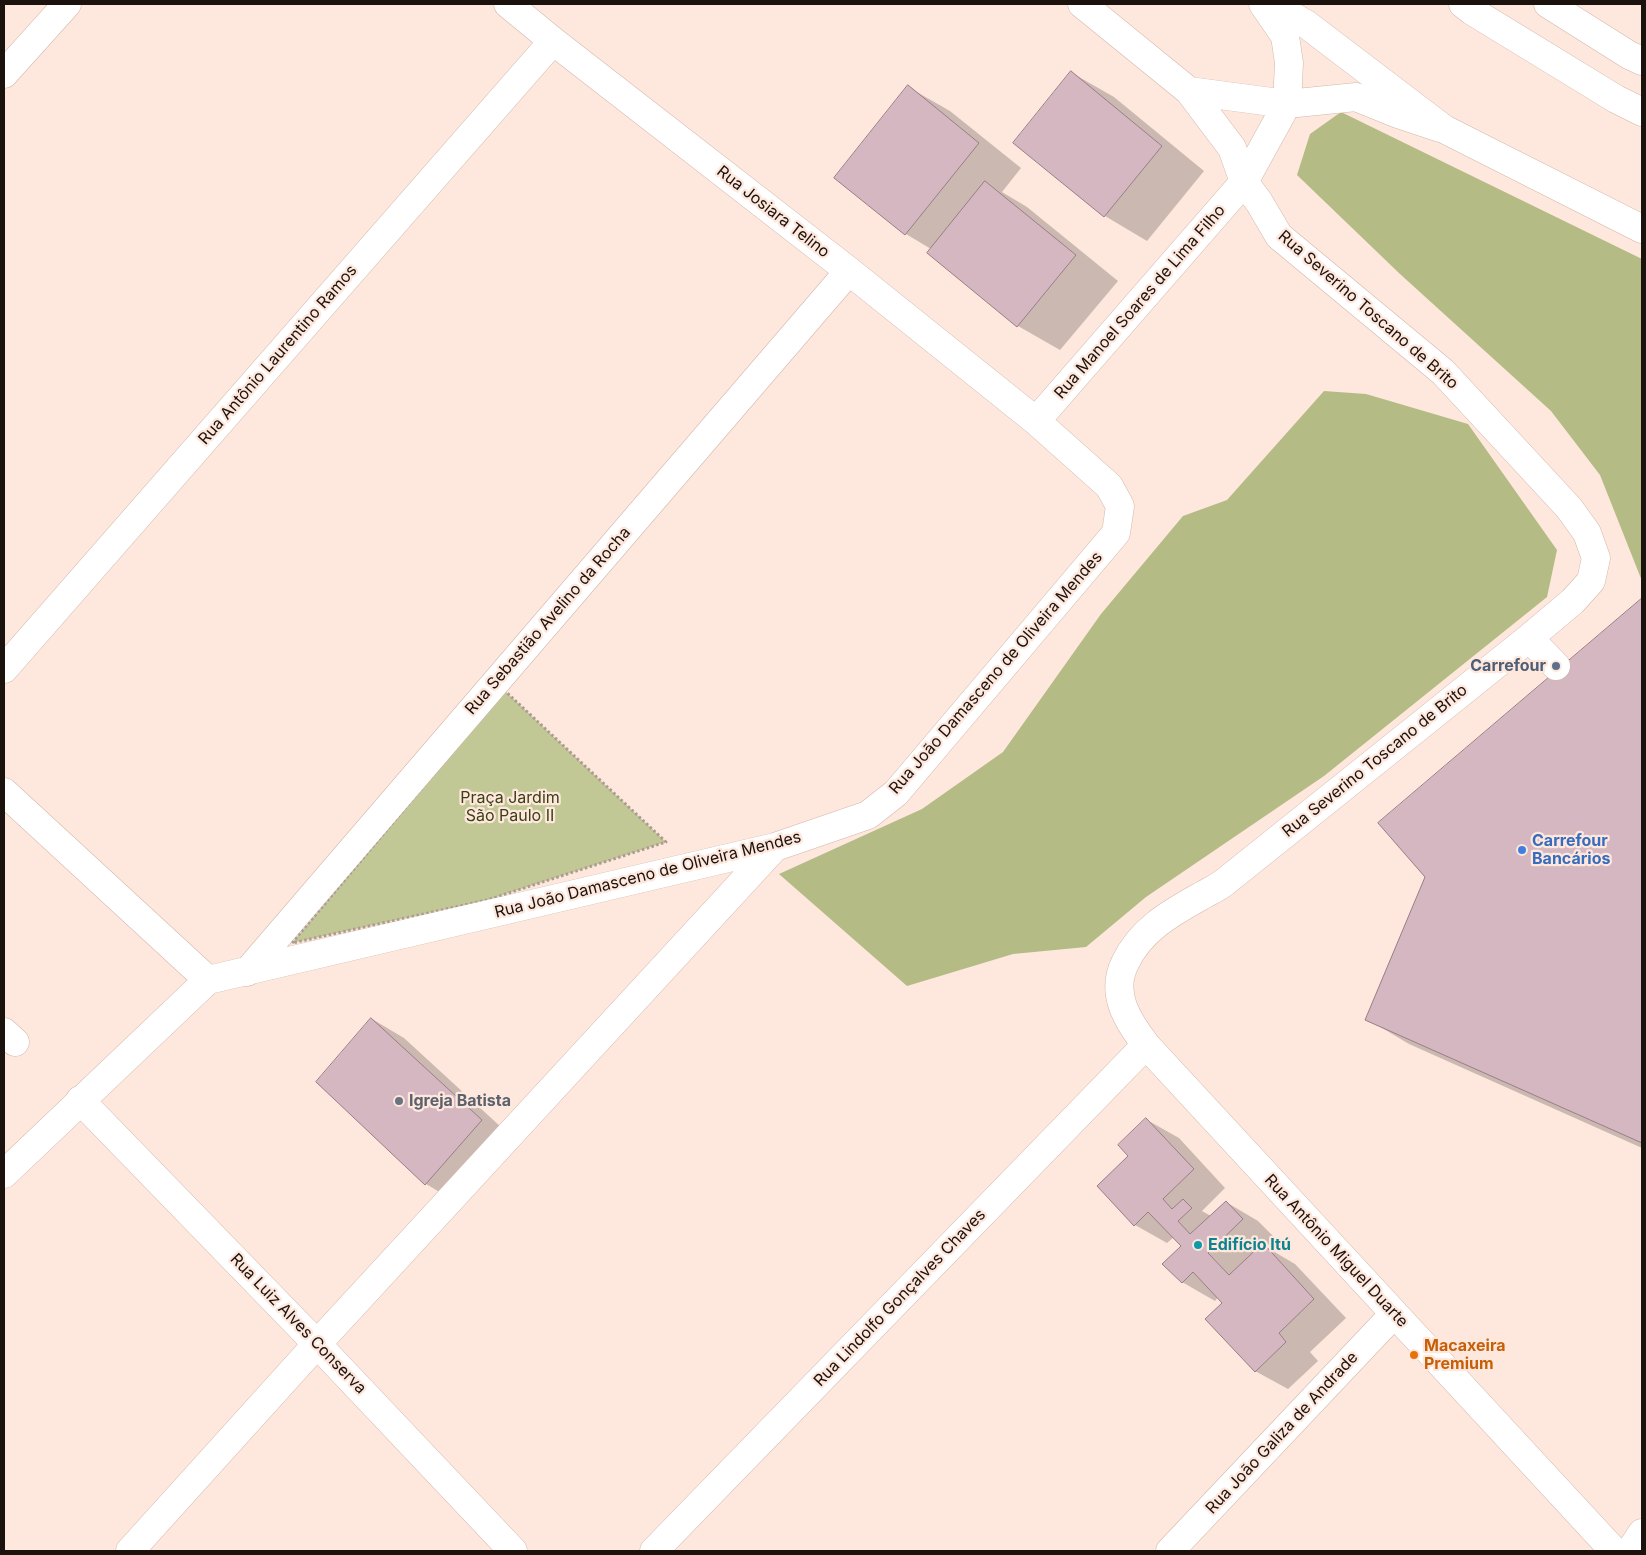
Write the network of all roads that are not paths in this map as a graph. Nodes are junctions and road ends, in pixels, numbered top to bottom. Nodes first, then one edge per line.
1 (67, 4) edge
2 (508, 4) edge
3 (1082, 4) edge
4 (1263, 4) edge
5 (1271, 4) edge
6 (1463, 4) edge
7 (1548, 4) edge
8 (553, 41) junction
9 (1642, 61) edge
10 (4, 74) edge
11 (1189, 91) junction
12 (1287, 104) junction
13 (1642, 112) edge
14 (1444, 129) junction
15 (1244, 182) junction
16 (1642, 229) edge
17 (849, 270) junction
18 (1036, 421) junction
19 (1529, 638) junction
20 (1556, 666) dead end
21 (4, 669) edge
22 (4, 792) edge
23 (775, 847) junction
24 (247, 972) junction
25 (208, 980) junction
26 (1118, 983) joint
27 (1146, 1045) junction
28 (80, 1100) junction
29 (4, 1174) edge
30 (1394, 1314) junction
31 (317, 1344) junction
32 (1642, 1533) edge
33 (130, 1551) edge
34 (513, 1551) edge
35 (654, 1551) edge
36 (1170, 1551) edge
37 (1614, 1551) edge
38 (1630, 1551) edge

1 - 10 main road
2 - 8 main road, Rua Josiara Telino
3 - 11 main road
4 - 12 main road
5 - 14 main road
6 - 13 main road
7 - 9 main road
8 - 17 main road, Rua Josiara Telino
8 - 21 main road, Rua Antônio Laurentino Ramos
11 - 12 main road
11 - 15 main road
12 - 14 main road
12 - 15 main road, Rua Manoel Soares de Lima Filho
14 - 16 main road
15 - 18 main road, Rua Manoel Soares de Lima Filho
15 - 19 main road, Rua Severino Toscano de Brito
17 - 18 main road, Rua Josiara Telino
17 - 24 main road, Rua Sebastião Avelino da Rocha
18 - 23 main road, Rua João Damasceno de Oliveira Mendes
19 - 20 main road
19 - 26 main road, Rua Severino Toscano de Brito
22 - 25 main road
23 - 24 main road, Rua João Damasceno de Oliveira Mendes
23 - 31 main road
24 - 25 main road, Rua João Damasceno de Oliveira Mendes
25 - 28 main road
26 - 27 main road, Rua Antônio Miguel Duarte
27 - 30 main road, Rua Antônio Miguel Duarte
27 - 35 main road, Rua Lindolfo Gonçalves Chaves
28 - 29 main road
28 - 31 main road, Rua Luiz Alves Conserva
30 - 36 main road, Rua João Galiza de Andrade
30 - 37 main road, Rua Antônio Miguel Duarte
31 - 33 main road
31 - 34 main road, Rua Luiz Alves Conserva
32 - 38 main road

